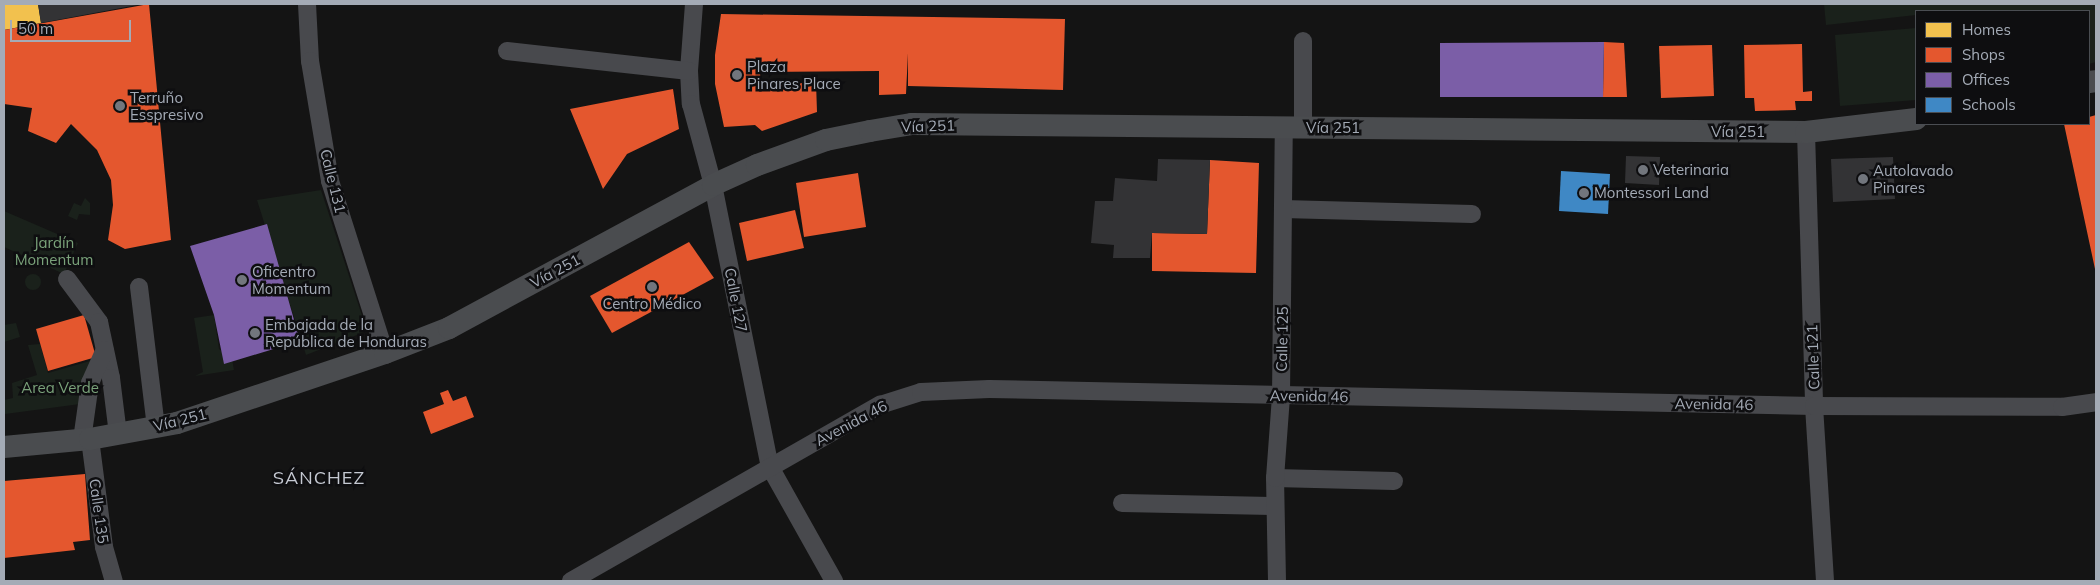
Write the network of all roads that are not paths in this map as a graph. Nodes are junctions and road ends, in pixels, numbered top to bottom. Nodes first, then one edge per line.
1 (306, 4) edge
2 (694, 4) edge
3 (1303, 41) dead end
4 (507, 51) dead end
5 (689, 71) junction
6 (1915, 119) edge
7 (1294, 127) junction
8 (1806, 132) junction
9 (713, 185) junction
10 (1283, 209) junction
11 (1472, 214) dead end
12 (67, 279) dead end
13 (139, 287) dead end
14 (105, 350) junction
15 (385, 352) junction
16 (1281, 396) junction
17 (2096, 402) edge
18 (1814, 406) junction
19 (156, 427) junction
20 (118, 434) junction
21 (86, 440) junction
22 (4, 447) edge
23 (770, 467) junction
24 (1276, 478) junction
25 (1394, 481) dead end
26 (1122, 503) dead end
27 (1275, 506) junction
28 (114, 581) edge
29 (571, 581) edge
30 (834, 581) edge
31 (1277, 581) edge
32 (1825, 581) edge

1 - 15 street, Calle 131
2 - 5 street, Calle 127
3 - 7 street, Calle 125
4 - 5 street
5 - 9 street, Calle 127
6 - 8 main road, Vía 251
7 - 8 main road, Vía 251
7 - 9 main road, Vía 251
7 - 10 street, Calle 125
8 - 18 street, Calle 121
9 - 15 main road, Vía 251
9 - 23 street, Calle 127
10 - 11 street
10 - 16 street, Calle 125
12 - 14 street
13 - 19 street
14 - 20 street
14 - 21 street, Calle 135
15 - 19 main road, Vía 251
16 - 18 street, Avenida 46
16 - 23 street, Avenida 46
16 - 24 street, Calle 125
17 - 18 street, Avenida 46
18 - 32 street, Calle 121
19 - 20 main road, Vía 251
20 - 21 main road, Vía 251
21 - 22 main road, Vía 251
21 - 28 street, Calle 135
23 - 29 street, Avenida 46
23 - 30 street, Calle 127
24 - 25 street
24 - 27 street, Calle 125
26 - 27 street
27 - 31 street, Calle 125

